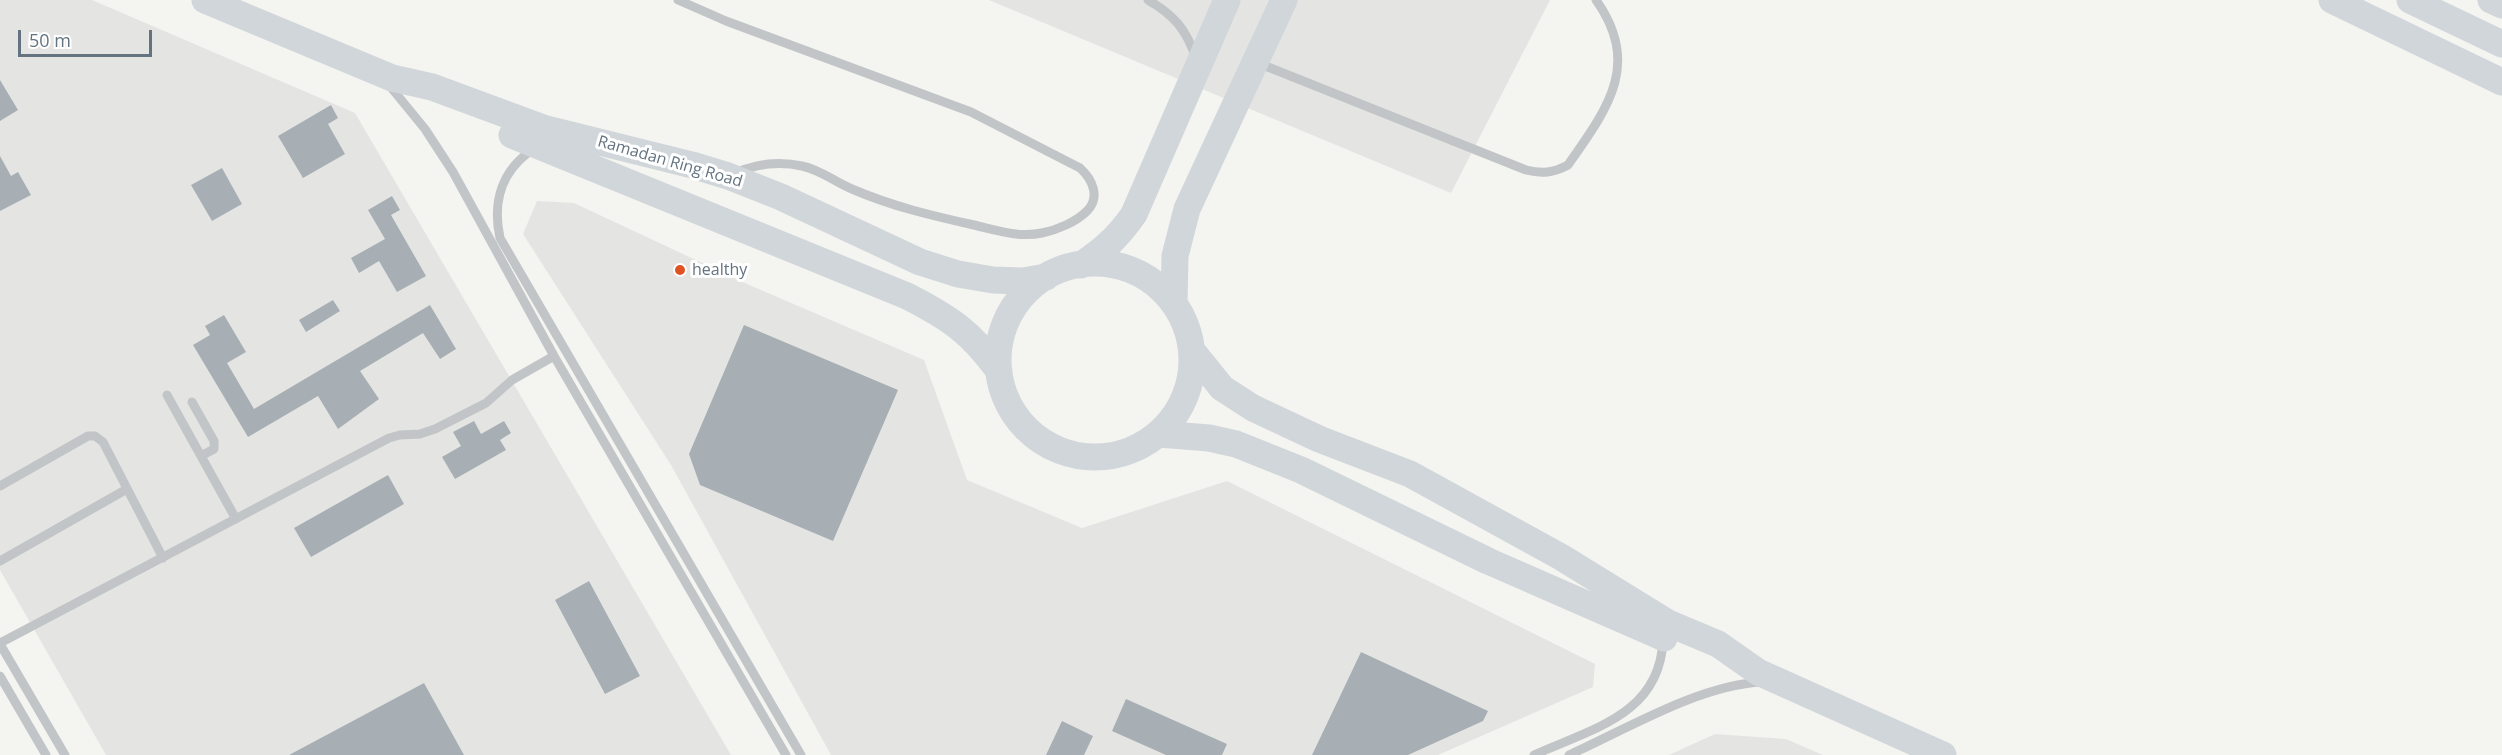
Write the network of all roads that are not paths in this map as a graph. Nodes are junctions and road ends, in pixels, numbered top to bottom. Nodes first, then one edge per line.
1 (205, 0) edge
2 (678, 0) edge
3 (1148, 0) edge
4 (1217, 0) edge
5 (1227, 0) edge
6 (1238, 0) edge
7 (1268, 0) edge
8 (1284, 0) edge
9 (1299, 0) edge
10 (1596, 0) edge
11 (2332, 0) edge
12 (2410, 0) edge
13 (2491, 0) edge
14 (2502, 5) edge
15 (1216, 27) junction
16 (2502, 44) edge
17 (1259, 56) junction
18 (1199, 68) junction
19 (384, 75) junction
20 (2502, 82) edge
21 (539, 146) junction
22 (728, 176) junction
23 (1081, 265) junction
24 (1046, 277) junction
25 (1174, 303) junction
26 (1193, 352) junction
27 (554, 356) junction
28 (999, 371) junction
29 (167, 395) dead end
30 (192, 402) dead end
31 (1159, 434) junction
32 (201, 456) junction
33 (0, 486) edge
34 (127, 489) junction
35 (236, 519) junction
36 (163, 558) junction
37 (0, 561) edge
38 (1663, 638) junction
39 (0, 644) edge
40 (0, 676) edge
41 (1770, 677) junction
42 (46, 755) edge
43 (65, 755) edge
44 (786, 755) edge
45 (801, 755) edge
46 (1534, 755) edge
47 (1569, 755) edge
48 (1944, 755) edge

1 - 19 street, Ramadan Ring Road
2 - 22 lane
3 - 18 lane
4 - 15 street
5 - 15 street
6 - 15 street
7 - 17 street
8 - 17 street
9 - 17 street
10 - 17 lane
11 - 20 street
12 - 16 street
13 - 14 street
15 - 18 street
17 - 25 street
18 - 23 street
19 - 21 street, Ramadan Ring Road
19 - 22 street, Ramadan Ring Road
19 - 27 lane
21 - 28 street, Ramadan Ring Road
21 - 45 lane
22 - 24 street, Ramadan Ring Road
23 - 24 street
23 - 25 street
24 - 28 street
25 - 26 street
26 - 31 street
26 - 41 street
27 - 35 lane
27 - 44 lane
28 - 31 street
29 - 32 lane
30 - 32 lane
31 - 38 street
32 - 35 lane
33 - 34 lane
34 - 36 lane
34 - 37 lane
35 - 36 lane
36 - 39 lane
38 - 41 street
38 - 46 lane
39 - 43 lane
40 - 42 lane
41 - 47 lane
41 - 48 street

